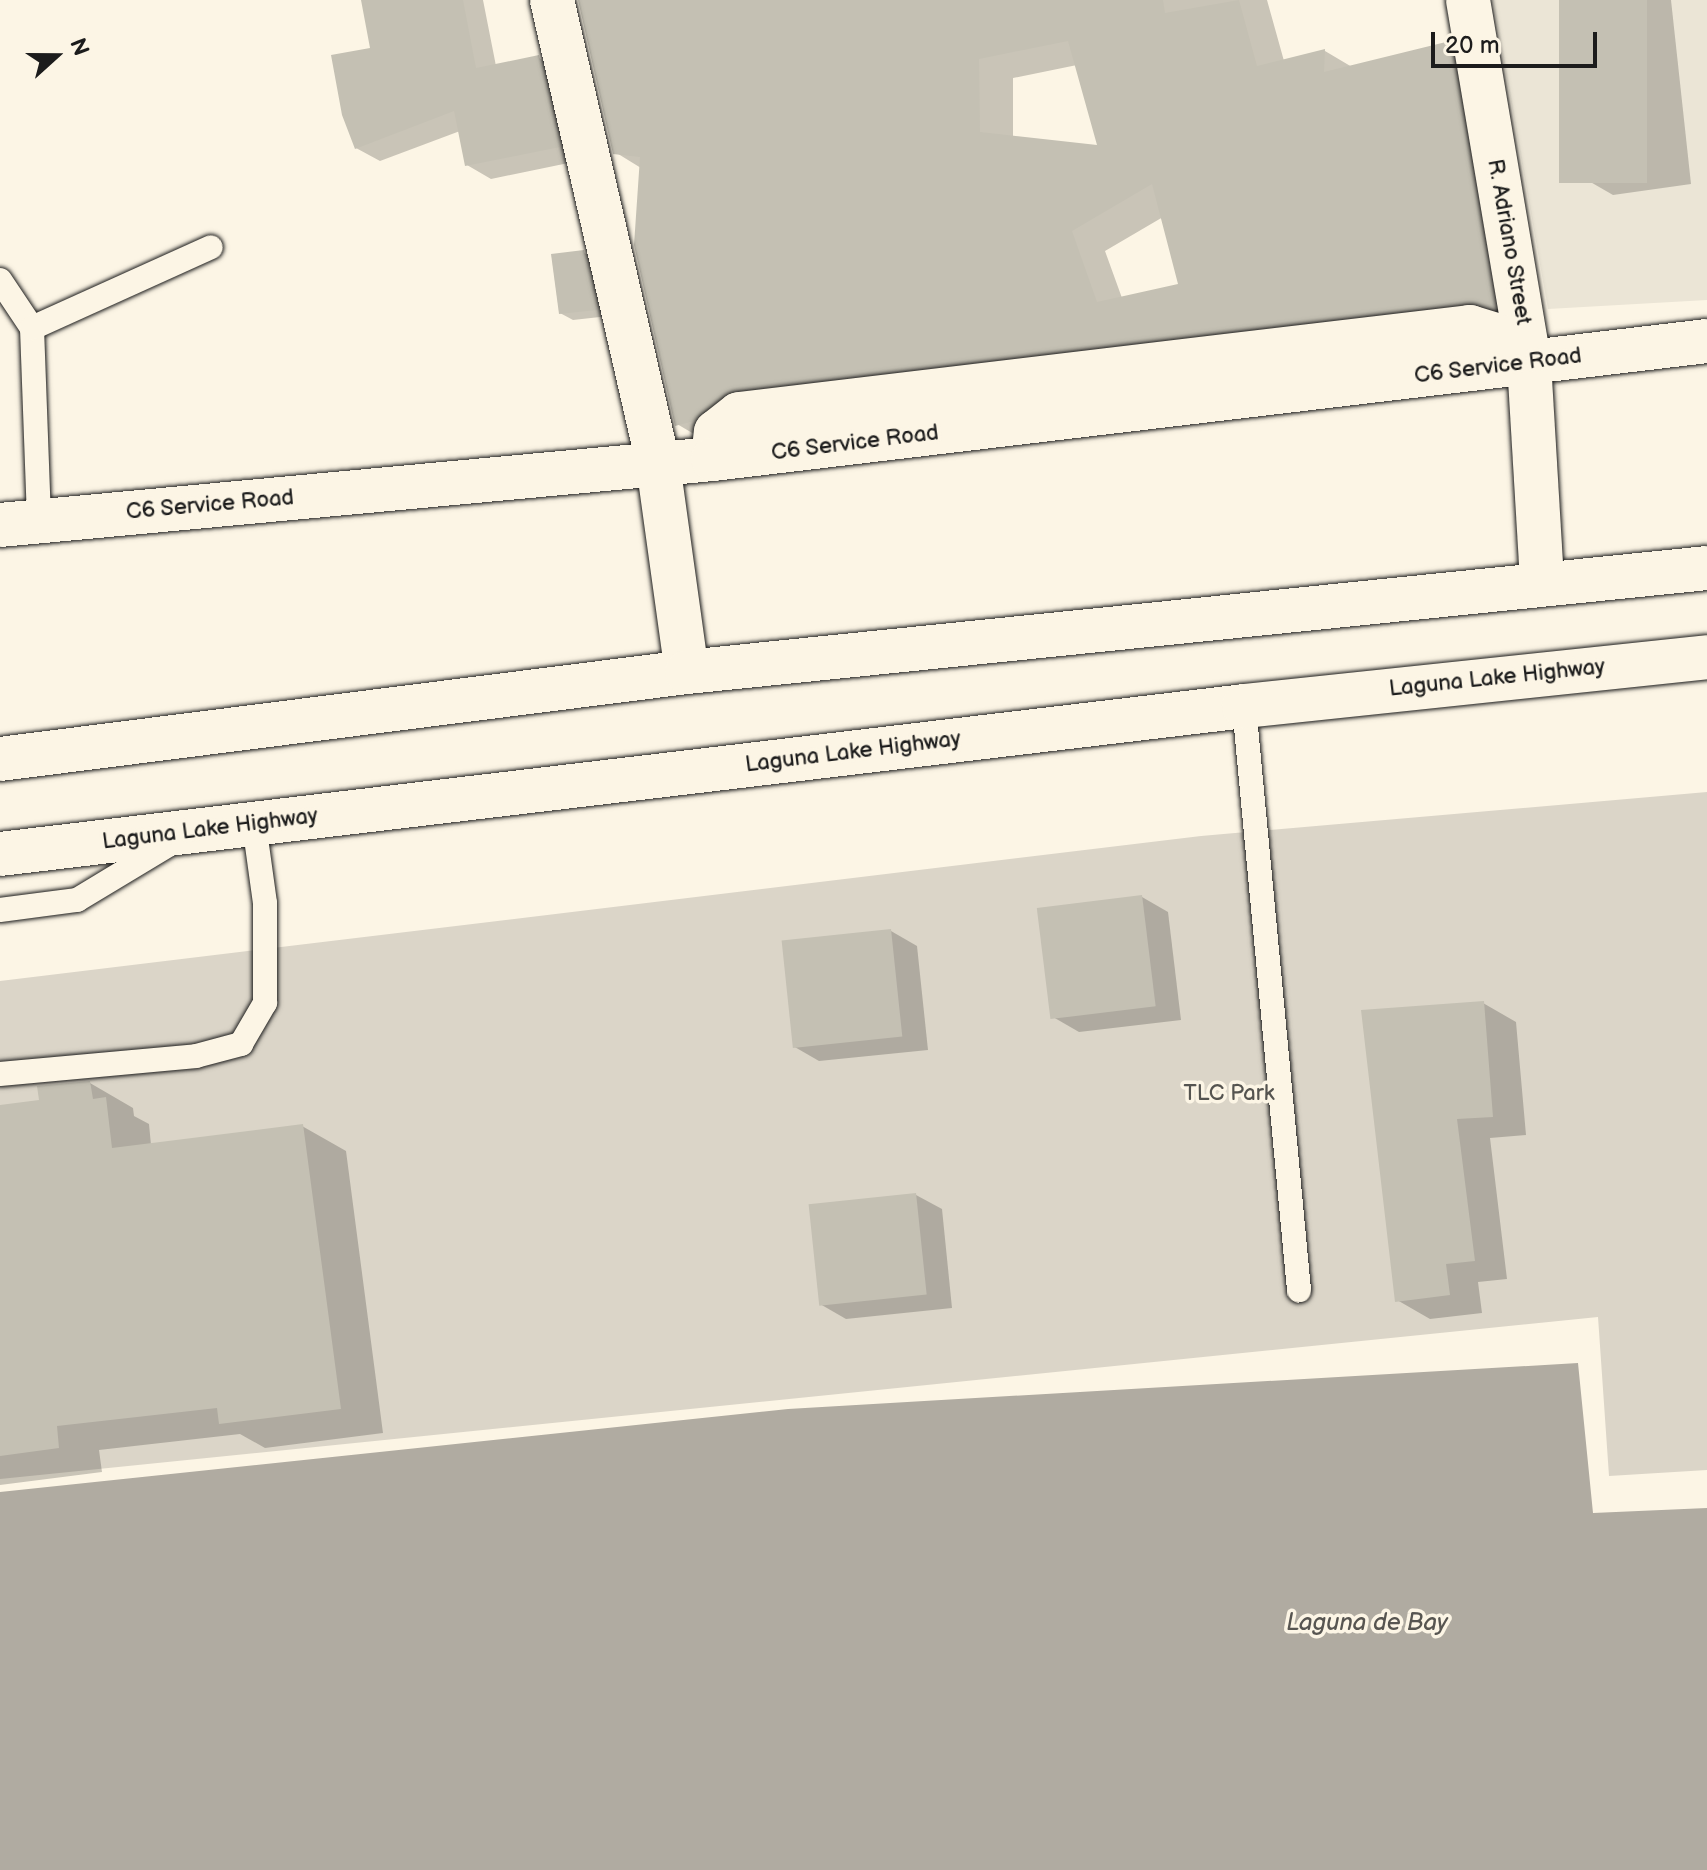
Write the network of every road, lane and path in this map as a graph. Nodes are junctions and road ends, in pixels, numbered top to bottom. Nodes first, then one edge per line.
1 (552, 0) edge
2 (1468, 0) edge
3 (211, 247) dead end
4 (0, 280) edge
5 (32, 328) junction
6 (1707, 341) edge
7 (1532, 381) junction
8 (658, 464) junction
9 (19, 523) edge
10 (1707, 568) edge
11 (1542, 581) junction
12 (1707, 657) edge
13 (687, 672) junction
14 (1244, 706) junction
15 (0, 759) edge
16 (254, 824) junction
17 (192, 831) junction
18 (0, 854) edge
19 (0, 910) edge
20 (0, 1074) edge
21 (1299, 1290) dead end

1 - 8 main road
2 - 7 main road, R. Adriano Street
3 - 5 lane
4 - 5 lane
5 - 9 lane
6 - 7 main road, C6 Service Road
7 - 8 main road, C6 Service Road
7 - 11 main road, R. Adriano Street
8 - 9 main road, C6 Service Road
8 - 13 main road
10 - 11 main road
11 - 13 main road
12 - 14 main road, Laguna Lake Highway
13 - 15 main road
14 - 16 main road, Laguna Lake Highway
14 - 21 lane
16 - 17 main road, Laguna Lake Highway
16 - 20 lane
17 - 18 main road, Laguna Lake Highway
17 - 19 lane

